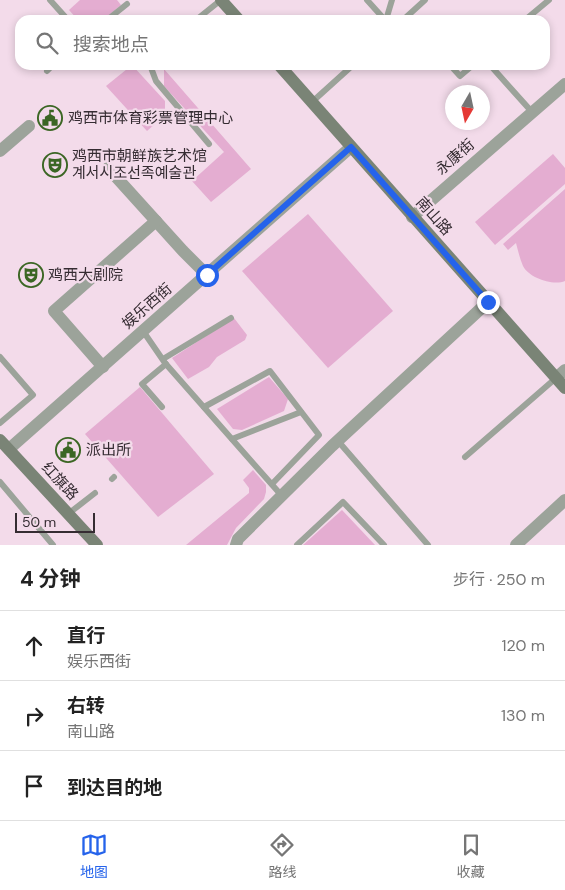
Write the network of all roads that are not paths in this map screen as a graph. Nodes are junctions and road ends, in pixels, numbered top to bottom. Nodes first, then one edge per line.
1 (50, 0) edge
2 (221, 0) edge
3 (367, 0) edge
4 (392, 0) edge
5 (425, 0) edge
6 (549, 0) edge
7 (127, 4) dead end
8 (64, 15) edge
9 (113, 15) edge
10 (202, 15) edge
11 (234, 15) edge
12 (380, 15) edge
13 (387, 15) edge
14 (411, 15) edge
15 (531, 15) edge
16 (152, 70) edge
17 (283, 70) edge
18 (347, 70) edge
19 (455, 70) edge
20 (467, 70) edge
21 (494, 70) edge
22 (565, 84) edge
23 (312, 102) junction
24 (532, 112) junction
25 (29, 126) dead end
26 (209, 144) dead end
27 (351, 147) junction
28 (0, 151) edge
29 (108, 168) dead end
30 (412, 217) junction
31 (156, 221) junction
32 (207, 275) junction
33 (488, 302) junction
34 (231, 318) dead end
35 (143, 331) junction
36 (0, 357) edge
37 (164, 362) junction
38 (103, 367) junction
39 (560, 374) edge
40 (565, 388) edge
41 (162, 406) dead end
42 (204, 406) junction
43 (301, 412) junction
44 (0, 423) edge
45 (232, 439) junction
46 (0, 440) edge
47 (338, 441) junction
48 (9, 450) junction
49 (465, 457) dead end
50 (0, 482) edge
51 (272, 484) junction
52 (95, 493) dead end
53 (282, 496) junction
54 (565, 500) edge
55 (68, 514) junction
56 (53, 545) edge
57 (97, 545) edge
58 (236, 545) edge
59 (297, 545) edge
60 (384, 545) edge
61 (428, 545) edge
62 (516, 545) edge

1 - 8 lane
2 - 10 lane
2 - 11 street
3 - 12 lane
4 - 13 lane
5 - 14 lane
6 - 15 lane
7 - 9 lane
16 - 26 lane
17 - 23 street, 南山路
18 - 23 lane
19 - 20 lane
21 - 24 lane
22 - 24 street, 永康街
23 - 27 street, 南山路
24 - 30 street, 永康街
25 - 28 street
27 - 30 street, 南山路
27 - 32 street, 娱乐西街
29 - 31 street
30 - 33 street, 南山路
31 - 32 street
31 - 38 street
32 - 35 street, 娱乐西街
33 - 39 street, 南山路
33 - 47 street
34 - 37 lane
35 - 37 lane
35 - 38 street, 娱乐西街
36 - 44 lane
37 - 41 lane
37 - 42 lane
38 - 48 street, 娱乐西街
39 - 40 street, 南山路
39 - 49 lane
42 - 43 lane
42 - 45 lane
43 - 45 lane
43 - 51 lane
45 - 51 lane
46 - 48 street, 红旗路
47 - 53 street
47 - 61 lane
48 - 55 street, 红旗路
50 - 56 lane
51 - 53 lane
52 - 55 lane
53 - 58 street
54 - 62 street
55 - 57 street, 红旗路
59 - 60 lane

